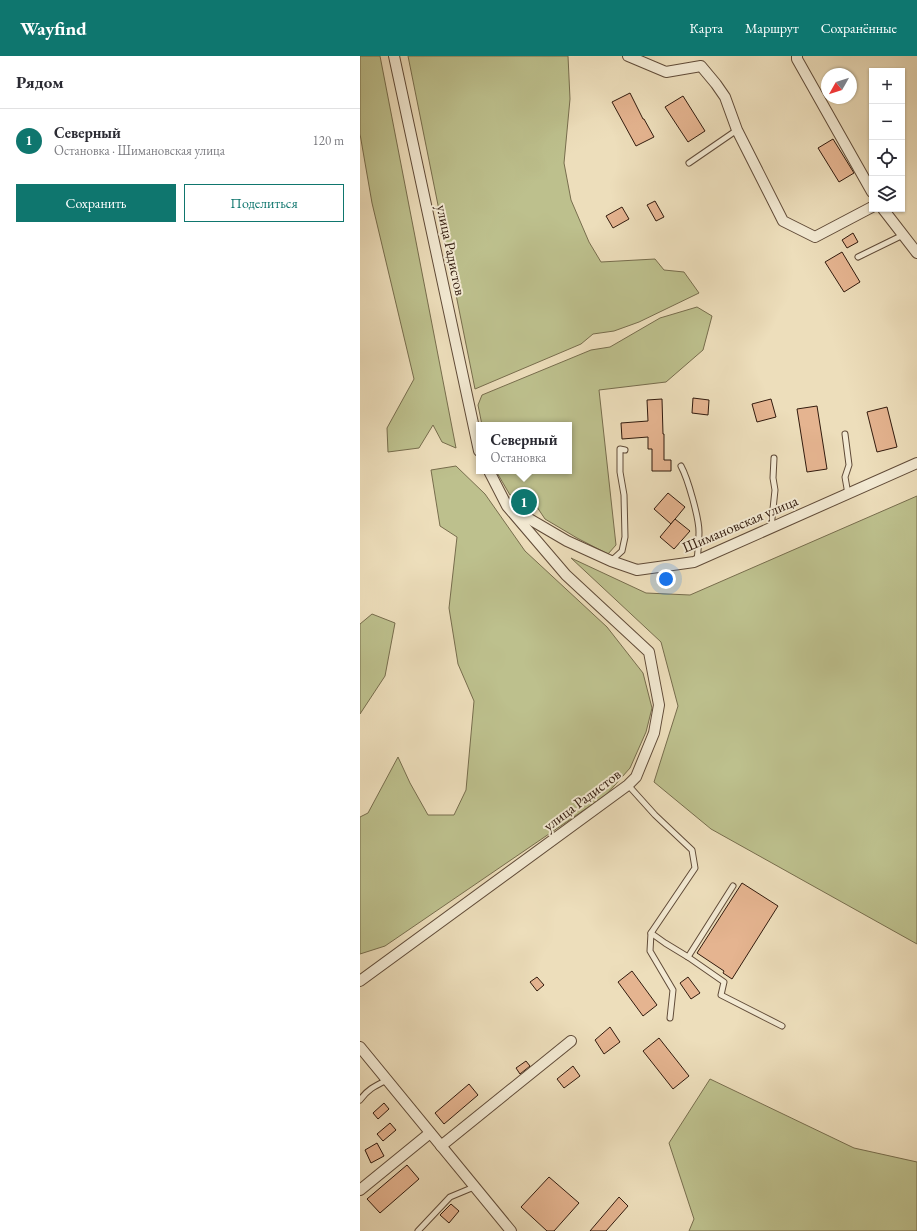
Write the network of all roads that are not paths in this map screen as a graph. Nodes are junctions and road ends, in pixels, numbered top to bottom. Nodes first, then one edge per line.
1 (394, 56) edge
2 (628, 56) edge
3 (797, 56) edge
4 (737, 130) junction
5 (689, 163) dead end
6 (869, 187) edge
7 (869, 209) edge
8 (885, 212) edge
9 (903, 235) junction
10 (917, 253) edge
11 (858, 257) dead end
12 (845, 434) dead end
13 (476, 437) edge
14 (625, 450) dead end
15 (774, 458) dead end
16 (917, 463) edge
17 (681, 466) dead end
18 (491, 474) edge
19 (848, 494) junction
20 (507, 506) junction
21 (771, 528) junction
22 (611, 561) junction
23 (697, 561) junction
24 (628, 785) junction
25 (733, 886) dead end
26 (651, 933) junction
27 (688, 957) junction
28 (360, 981) edge
29 (670, 1018) dead end
30 (782, 1026) dead end
31 (571, 1041) dead end
32 (360, 1047) edge
33 (387, 1080) junction
34 (360, 1100) edge
35 (430, 1133) junction
36 (441, 1146) junction
37 (474, 1186) junction
38 (360, 1190) edge
39 (418, 1231) edge
40 (511, 1231) edge

1 - 13 street, улица Радистов
2 - 4 street
3 - 6 street
4 - 5 lane
4 - 7 street
8 - 9 street
9 - 10 street
9 - 11 lane
12 - 19 lane
14 - 22 lane
15 - 21 lane
16 - 19 street, Шимановская улица
17 - 23 lane
18 - 20 street, улица Радистов
19 - 21 street, Шимановская улица
20 - 22 street, Шимановская улица
20 - 24 street, улица Радистов
21 - 23 street, Шимановская улица
22 - 23 street, Шимановская улица
24 - 26 lane
24 - 28 street, улица Радистов
25 - 27 lane
26 - 27 lane
26 - 29 lane
27 - 30 lane
31 - 36 street
32 - 33 street
33 - 34 lane
33 - 35 street
35 - 36 street
35 - 38 street
36 - 37 street
37 - 39 lane
37 - 40 street

